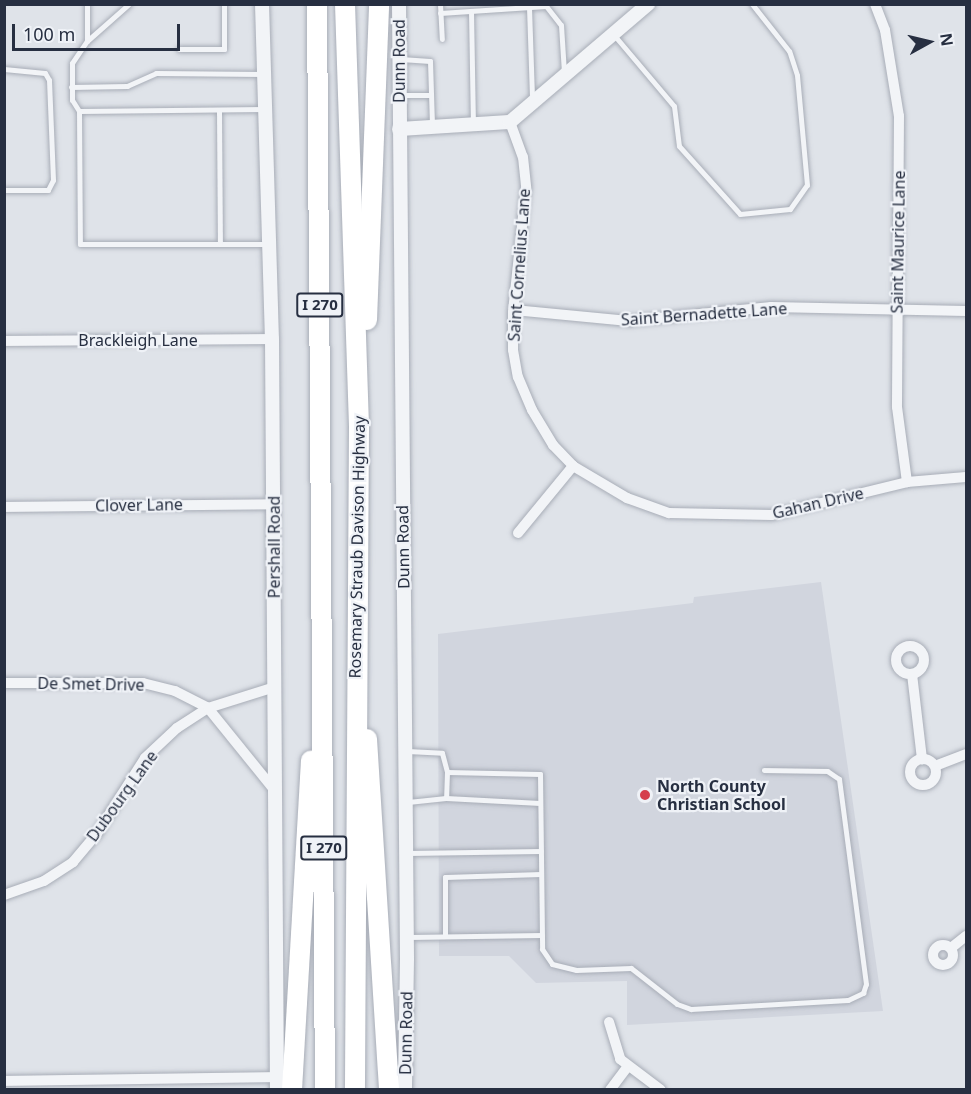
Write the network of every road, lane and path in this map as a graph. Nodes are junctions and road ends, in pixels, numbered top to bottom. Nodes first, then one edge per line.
1 (87, 4) edge
2 (129, 4) edge
3 (224, 4) edge
4 (262, 4) edge
5 (317, 4) edge
6 (345, 4) edge
7 (379, 4) edge
8 (399, 4) edge
9 (440, 4) edge
10 (648, 4) edge
11 (752, 4) edge
12 (875, 4) edge
13 (529, 7) junction
14 (471, 11) junction
15 (441, 14) junction
16 (614, 34) junction
17 (442, 39) dead end
18 (87, 41) junction
19 (179, 49) dead end
20 (399, 59) junction
21 (4, 69) edge
22 (263, 74) junction
23 (564, 76) junction
24 (71, 87) junction
25 (399, 95) junction
26 (431, 95) junction
27 (532, 103) junction
28 (264, 109) junction
29 (219, 110) junction
30 (80, 111) junction
31 (510, 122) junction
32 (473, 124) junction
33 (432, 127) junction
34 (399, 129) junction
35 (4, 190) edge
36 (220, 244) junction
37 (268, 244) junction
38 (514, 310) junction
39 (966, 311) edge
40 (897, 312) junction
41 (272, 339) junction
42 (4, 341) edge
43 (359, 427) junction
44 (573, 466) junction
45 (966, 477) edge
46 (907, 482) junction
47 (273, 504) junction
48 (4, 507) edge
49 (669, 513) joint
50 (518, 533) dead end
51 (321, 606) junction
52 (355, 644) junction
53 (912, 674) dead end
54 (4, 682) edge
55 (275, 687) junction
56 (208, 708) junction
57 (405, 751) junction
58 (966, 754) edge
59 (922, 759) junction
60 (935, 766) junction
61 (764, 770) dead end
62 (447, 772) junction
63 (276, 793) junction
64 (446, 798) junction
65 (406, 802) junction
66 (540, 802) junction
67 (541, 850) junction
68 (406, 853) junction
69 (541, 874) junction
70 (4, 896) edge
71 (542, 935) junction
72 (445, 936) junction
73 (966, 936) edge
74 (407, 937) junction
75 (951, 948) dead end
76 (609, 1022) dead end
77 (628, 1066) junction
78 (4, 1081) edge
79 (282, 1085) edge
80 (325, 1089) edge
81 (355, 1089) edge
82 (389, 1089) edge
83 (405, 1089) edge
84 (610, 1089) edge
85 (661, 1089) edge

1 - 18 lane
2 - 18 lane
3 - 19 lane
4 - 22 street, Pershall Road
5 - 51 highway, Rosemary Straub Davison Highway / I 270
6 - 43 highway, Rosemary Straub Davison Highway / I 270
7 - 43 highway
8 - 20 street, Dunn Road
9 - 15 lane
10 - 16 street
11 - 16 lane
12 - 40 street, Saint Maurice Lane
13 - 14 lane
13 - 23 lane
13 - 27 lane
14 - 15 lane
14 - 32 lane
15 - 17 lane
16 - 23 street
18 - 24 lane
20 - 25 street, Dunn Road
20 - 26 lane
21 - 35 lane
22 - 24 lane
22 - 28 street, Pershall Road
23 - 27 street
24 - 30 lane
25 - 26 lane
25 - 34 street, Dunn Road
26 - 33 lane
27 - 31 street
28 - 29 lane
28 - 37 street, Pershall Road
29 - 30 lane
29 - 36 lane
30 - 36 lane
31 - 32 street
31 - 38 street, Saint Cornelius Lane
32 - 33 street
33 - 34 street
34 - 57 street, Dunn Road
36 - 37 lane
37 - 41 street, Pershall Road
38 - 40 street, Saint Bernadette Lane
38 - 44 street, Saint Cornelius Lane
39 - 40 street, Saint Bernadette Lane
40 - 46 street, Saint Maurice Lane
41 - 42 street, Brackleigh Lane
41 - 47 street, Pershall Road
43 - 52 highway, Rosemary Straub Davison Highway / I 270
44 - 49 street, Saint Cornelius Lane
44 - 50 street
45 - 46 street, Gahan Drive
46 - 49 street, Gahan Drive
47 - 48 street, Clover Lane
47 - 55 street, Pershall Road
51 - 79 highway
51 - 80 highway, Rosemary Straub Davison Highway / I 270
52 - 81 highway, Rosemary Straub Davison Highway / I 270
52 - 82 highway
53 - 59 street
54 - 56 street, De Smet Drive
55 - 56 street, Dubourg Lane
55 - 63 street, Pershall Road
56 - 63 street, De Smet Drive
56 - 70 street, Dubourg Lane
57 - 62 lane
57 - 65 street, Dunn Road
58 - 60 street
59 - 60 street
59 - 60 street
61 - 71 lane
62 - 64 lane
62 - 66 lane
63 - 79 street, Pershall Road
64 - 65 lane
64 - 66 lane
65 - 68 street, Dunn Road
66 - 67 lane
67 - 68 lane
67 - 69 lane
68 - 74 street, Dunn Road
69 - 71 lane
69 - 72 lane
71 - 72 lane
72 - 74 lane
73 - 75 street
74 - 83 street, Dunn Road
76 - 77 street
77 - 84 street
77 - 85 street
78 - 79 street

